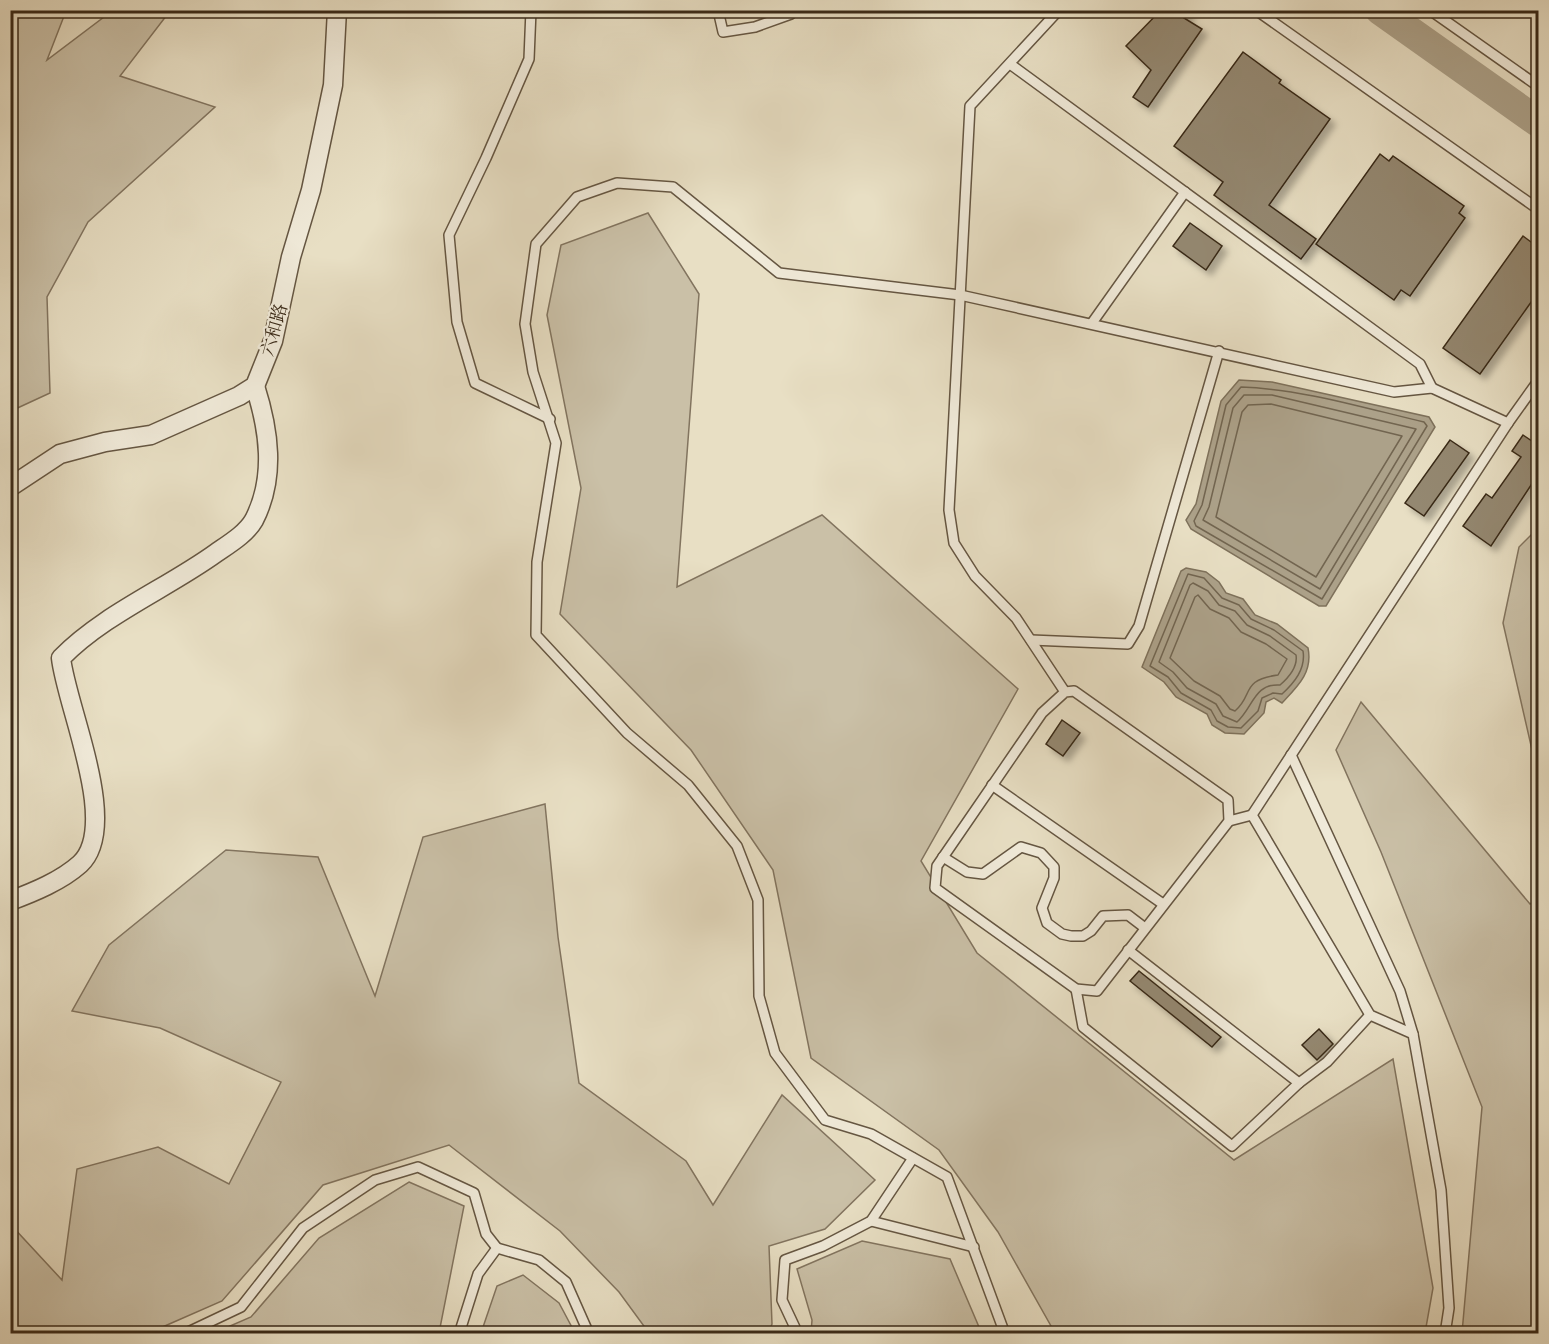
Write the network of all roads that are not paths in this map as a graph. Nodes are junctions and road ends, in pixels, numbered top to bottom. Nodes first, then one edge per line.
1 (337, 10) edge
2 (531, 10) edge
3 (718, 10) edge
4 (794, 10) edge
5 (1059, 10) edge
6 (1256, 10) edge
7 (1430, 10) edge
8 (1010, 64) junction
9 (1539, 86) edge
10 (1185, 192) junction
11 (1539, 209) edge
12 (960, 295) junction
13 (1092, 323) junction
14 (1219, 351) junction
15 (1539, 381) edge
16 (255, 386) junction
17 (1432, 388) junction
18 (550, 418) junction
19 (1508, 423) junction
20 (10, 487) edge
21 (1031, 640) junction
22 (1065, 692) junction
23 (1291, 755) junction
24 (992, 785) junction
25 (1252, 815) junction
26 (1229, 821) junction
27 (943, 857) junction
28 (10, 901) edge
29 (1163, 904) junction
30 (1145, 928) junction
31 (1128, 950) junction
32 (1076, 989) junction
33 (1370, 1015) junction
34 (1413, 1035) junction
35 (1299, 1083) junction
36 (913, 1158) junction
37 (871, 1221) junction
38 (974, 1247) junction
39 (497, 1248) junction
40 (184, 1334) edge
41 (459, 1334) edge
42 (589, 1334) edge
43 (798, 1334) edge
44 (1005, 1334) edge
45 (1445, 1334) edge

1 - 16 street, 六和路
2 - 18 lane
3 - 4 lane
5 - 8 lane
6 - 11 lane
7 - 9 lane
8 - 10 lane
8 - 12 lane
10 - 13 lane
10 - 17 lane
12 - 13 lane
12 - 18 lane
12 - 21 lane
13 - 14 lane
14 - 17 lane
14 - 21 lane
15 - 19 lane
16 - 20 street
16 - 28 street
17 - 19 lane
18 - 36 lane
19 - 23 lane
21 - 22 lane
22 - 24 lane
22 - 26 lane
23 - 25 lane
23 - 34 lane
24 - 27 lane
24 - 29 lane
25 - 26 lane
25 - 33 lane
26 - 29 lane
27 - 30 lane
27 - 32 lane
29 - 30 lane
30 - 31 lane
31 - 32 lane
31 - 35 lane
32 - 35 lane
33 - 34 lane
33 - 35 lane
34 - 45 lane
36 - 37 lane
36 - 38 lane
37 - 38 lane
37 - 43 lane
38 - 44 lane
39 - 40 lane
39 - 41 lane
39 - 42 lane

